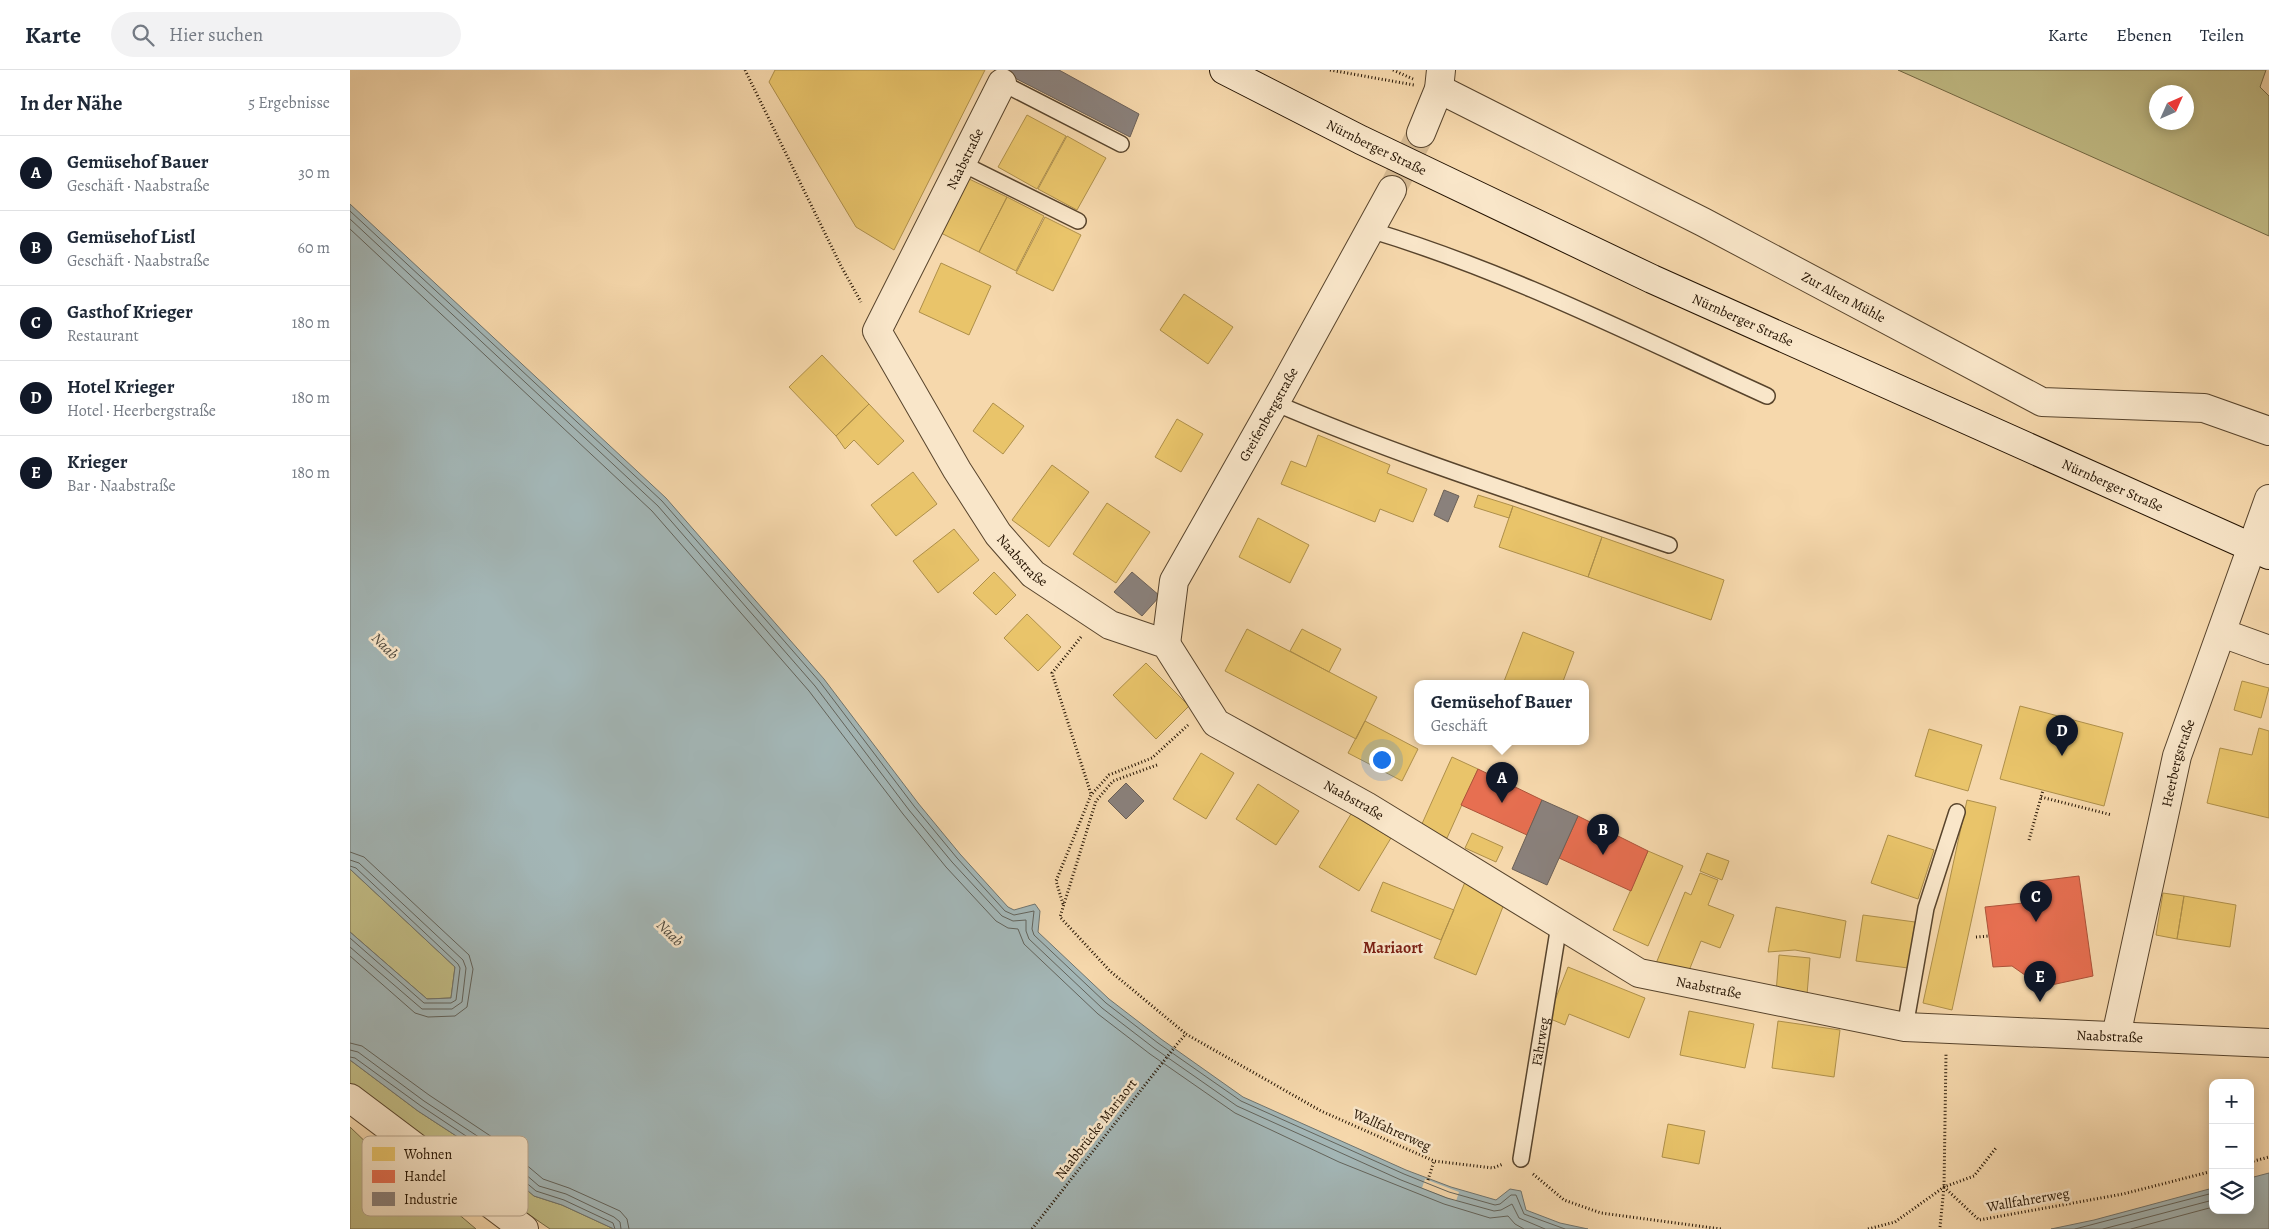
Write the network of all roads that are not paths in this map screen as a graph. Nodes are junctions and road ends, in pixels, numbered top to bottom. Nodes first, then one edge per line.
1 (1224, 70) edge
2 (1440, 80) edge
3 (1002, 83) joint
4 (1421, 133) tunnel mouth
5 (1121, 144) dead end
6 (963, 164) junction
7 (1392, 190) tunnel mouth
8 (1078, 221) dead end
9 (1370, 230) junction
10 (1766, 396) dead end
11 (1275, 403) junction
12 (2269, 430) edge
13 (2269, 499) edge
14 (1669, 545) dead end
15 (2260, 552) edge
16 (2222, 633) junction
17 (1166, 644) junction
18 (2269, 650) edge
19 (1957, 812) dead end
20 (1559, 925) junction
21 (1905, 1027) junction
22 (2116, 1036) junction
23 (2268, 1039) edge
24 (350, 1098) edge
25 (400, 1136) edge
26 (1521, 1158) road end
27 (507, 1216) edge
28 (524, 1229) edge

1 - 15 street, Nürnberger Straße
2 - 4 street
2 - 12 street, Zur Alten Mühle
3 - 5 lane
3 - 6 street, Naabstraße
6 - 8 lane
6 - 17 street, Naabstraße
7 - 9 street, Greifenbergstraße
9 - 10 lane
9 - 11 street, Greifenbergstraße
11 - 14 lane
11 - 17 street, Greifenbergstraße
13 - 15 street, Heerbergstraße
15 - 16 street, Heerbergstraße
16 - 18 street
16 - 22 street, Heerbergstraße
17 - 20 street, Naabstraße
19 - 21 lane
20 - 21 street, Naabstraße
20 - 26 lane, Fährweg
21 - 22 street, Naabstraße
22 - 23 street, Naabstraße
24 - 25 street
27 - 28 street

